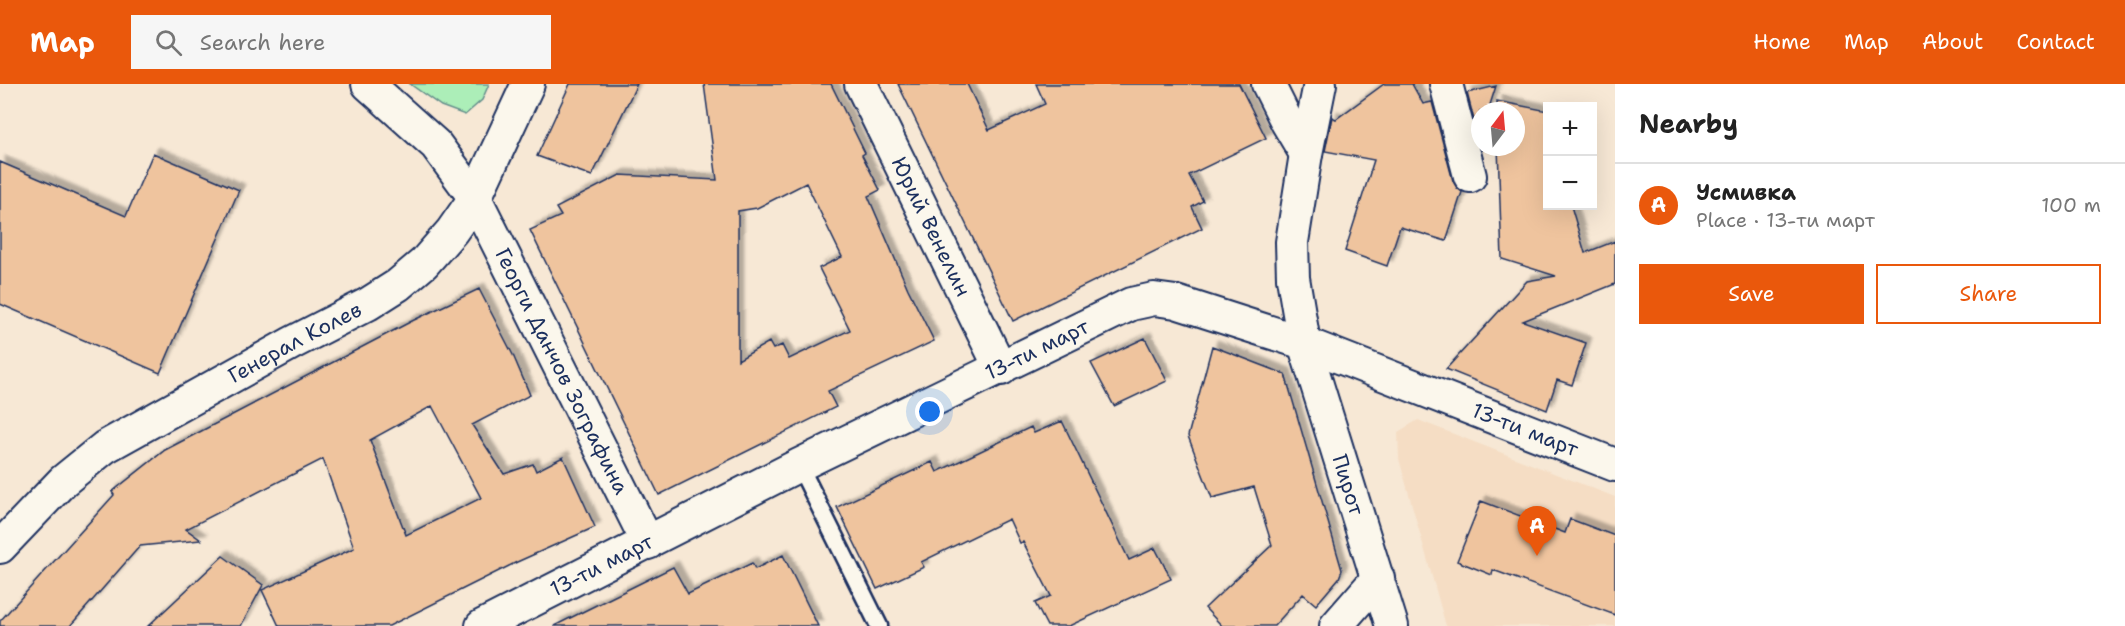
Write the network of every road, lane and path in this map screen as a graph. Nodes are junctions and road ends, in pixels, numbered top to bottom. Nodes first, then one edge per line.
1 (368, 84) edge
2 (528, 84) edge
3 (861, 84) edge
4 (1268, 84) edge
5 (1320, 84) edge
6 (1446, 84) edge
7 (1306, 154) junction
8 (1470, 176) dead end
9 (475, 198) junction
10 (1304, 344) junction
11 (1001, 369) junction
12 (799, 465) junction
13 (1615, 465) edge
14 (648, 543) junction
15 (0, 547) edge
16 (1378, 578) junction
17 (482, 626) edge
18 (879, 626) edge
19 (1336, 626) edge
20 (1392, 626) edge

1 - 9 street, Георги Данчов Зографина
2 - 9 street, Генерал Колев
3 - 11 street, Юрий Венелин
4 - 7 street
5 - 7 street, Пирот
6 - 8 street
7 - 10 street, Пирот
9 - 14 street, Георги Данчов Зографина
9 - 15 street, Генерал Колев
10 - 11 street, 13-ти март
10 - 13 street, 13-ти март
10 - 16 street, Пирот
11 - 12 street, 13-ти март
12 - 14 street, 13-ти март
12 - 18 lane
14 - 17 street, 13-ти март
16 - 19 street
16 - 20 street, Пирот

